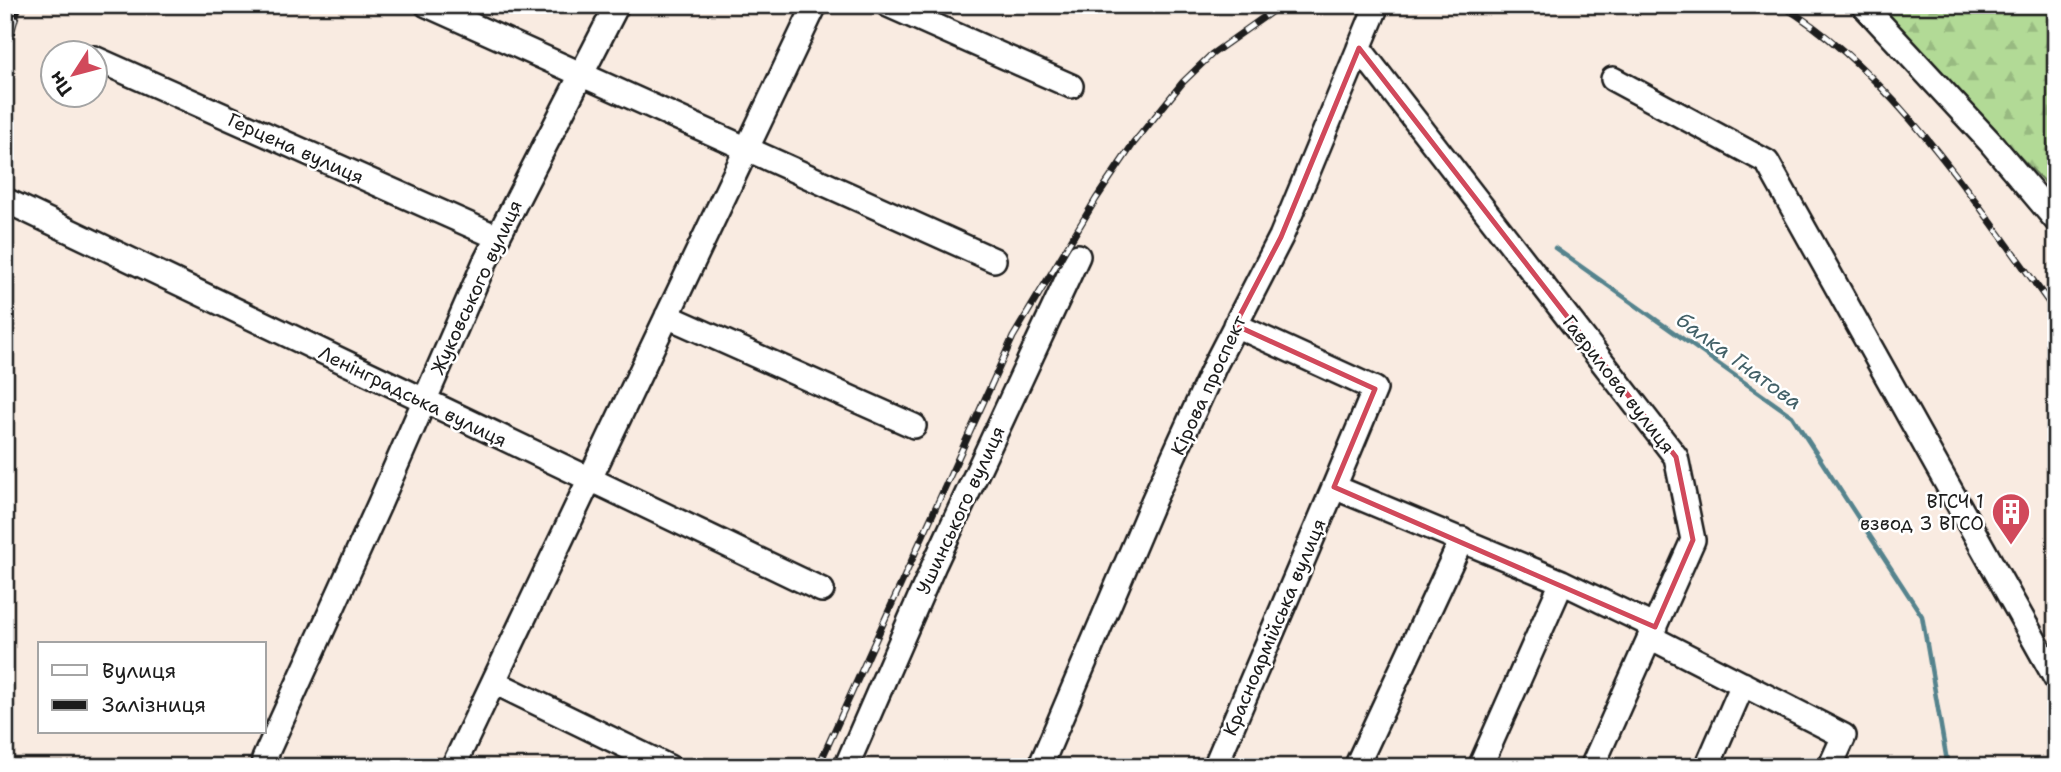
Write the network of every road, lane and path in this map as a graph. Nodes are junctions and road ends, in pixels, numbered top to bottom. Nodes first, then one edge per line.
1 (427, 5) edge
2 (617, 5) edge
3 (815, 5) edge
4 (888, 5) edge
5 (1377, 5) edge
6 (1863, 5) edge
7 (1359, 48) junction
8 (108, 64) edge
9 (582, 74) junction
10 (1613, 79) dead end
11 (1071, 86) dead end
12 (747, 148) junction
13 (5, 200) edge
14 (2056, 220) edge
15 (497, 237) junction
16 (1078, 256) dead end
17 (994, 260) dead end
18 (667, 316) junction
19 (1235, 325) junction
20 (424, 401) junction
21 (914, 426) dead end
22 (590, 480) junction
23 (1334, 487) junction
24 (1462, 539) junction
25 (1562, 582) junction
26 (822, 590) dead end
27 (1653, 632) junction
28 (2056, 678) edge
29 (494, 682) junction
30 (1743, 684) junction
31 (266, 767) edge
32 (453, 767) edge
33 (669, 767) edge
34 (846, 767) edge
35 (1040, 767) edge
36 (1215, 767) edge
37 (1356, 767) edge
38 (1480, 767) edge
39 (1592, 767) edge
40 (1707, 767) edge
41 (1830, 767) edge

1 - 9 street
2 - 9 street, Жуковського вулиця
3 - 12 street
4 - 11 street
5 - 7 street, Кірова проспект
6 - 14 street
7 - 19 street, Кірова проспект
7 - 27 street, Гаврилова вулиця
8 - 15 street, Герцена вулиця
9 - 12 street
9 - 15 street, Жуковського вулиця
10 - 28 street
12 - 17 street
12 - 18 street
13 - 20 street, Ленінградська вулиця
15 - 20 street, Жуковського вулиця
16 - 34 street, Ушинського вулиця
18 - 21 street
18 - 22 street
19 - 23 street, Красноармійська вулиця
19 - 35 street, Кірова проспект
20 - 22 street, Ленінградська вулиця
20 - 31 street, Жуковського вулиця
22 - 26 street, Ленінградська вулиця
22 - 29 street
23 - 24 street
23 - 36 street, Красноармійська вулиця
24 - 25 street
24 - 37 street
25 - 27 street
25 - 38 street
27 - 30 street
27 - 39 street, Гаврилова вулиця
29 - 32 street
29 - 33 street
30 - 40 street
30 - 41 street

